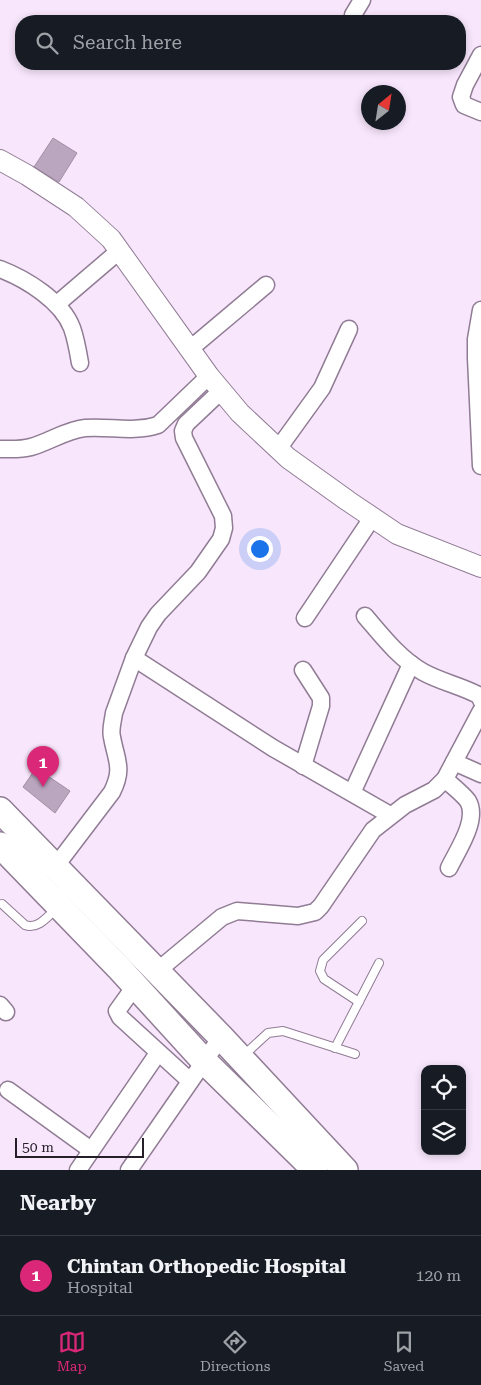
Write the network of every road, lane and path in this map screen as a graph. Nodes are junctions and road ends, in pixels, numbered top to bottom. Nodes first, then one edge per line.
1 (362, 0) edge
2 (353, 15) dead end
3 (481, 55) edge
4 (481, 112) edge
5 (0, 160) edge
6 (119, 250) junction
7 (0, 269) edge
8 (266, 285) dead end
9 (57, 304) junction
10 (481, 310) edge
11 (349, 329) dead end
12 (190, 349) junction
13 (80, 363) dead end
14 (216, 383) junction
15 (481, 437) edge
16 (0, 449) edge
17 (278, 449) junction
18 (481, 466) edge
19 (372, 518) junction
20 (481, 567) edge
21 (365, 616) dead end
22 (305, 618) dead end
23 (134, 658) junction
24 (411, 664) junction
25 (303, 670) dead end
26 (481, 700) edge
27 (481, 711) edge
28 (454, 762) junction
29 (303, 766) junction
30 (481, 774) edge
31 (444, 779) junction
32 (352, 793) junction
33 (0, 810) edge
34 (390, 815) junction
35 (0, 845) edge
36 (55, 867) junction
37 (449, 868) dead end
38 (2, 904) dead end
39 (59, 906) junction
40 (362, 922) dead end
41 (379, 963) dead end
42 (156, 972) junction
43 (135, 986) junction
44 (359, 1002) junction
45 (221, 1037) junction
46 (335, 1048) junction
47 (158, 1053) junction
48 (355, 1054) dead end
49 (240, 1059) junction
50 (204, 1061) junction
51 (190, 1081) junction
52 (8, 1090) dead end
53 (91, 1150) junction
54 (78, 1170) edge
55 (129, 1170) edge
56 (315, 1170) edge
57 (345, 1170) edge

1 - 2 street
3 - 4 street
5 - 6 street
6 - 9 street
6 - 12 street
7 - 9 street
8 - 12 street
9 - 13 street
10 - 15 street
11 - 17 street
12 - 14 street
14 - 16 street
14 - 17 street
14 - 23 street
15 - 18 street
17 - 19 street
19 - 20 street
19 - 22 street
21 - 24 street
23 - 29 street
23 - 36 street
24 - 26 street
24 - 32 street
25 - 29 street
27 - 28 street
28 - 30 street
28 - 31 street
29 - 32 street
31 - 34 street
31 - 37 street
32 - 34 street
33 - 36 main road
34 - 42 street
35 - 39 main road
36 - 42 main road
38 - 39 lane
39 - 43 main road
40 - 44 lane
41 - 44 lane
42 - 45 main road
43 - 47 street
43 - 50 main road
44 - 46 lane
45 - 49 main road
45 - 50 street
46 - 48 lane
46 - 49 lane
47 - 51 street
47 - 53 street
49 - 57 main road
50 - 51 street
50 - 56 main road
51 - 55 street
52 - 53 street
53 - 54 street

